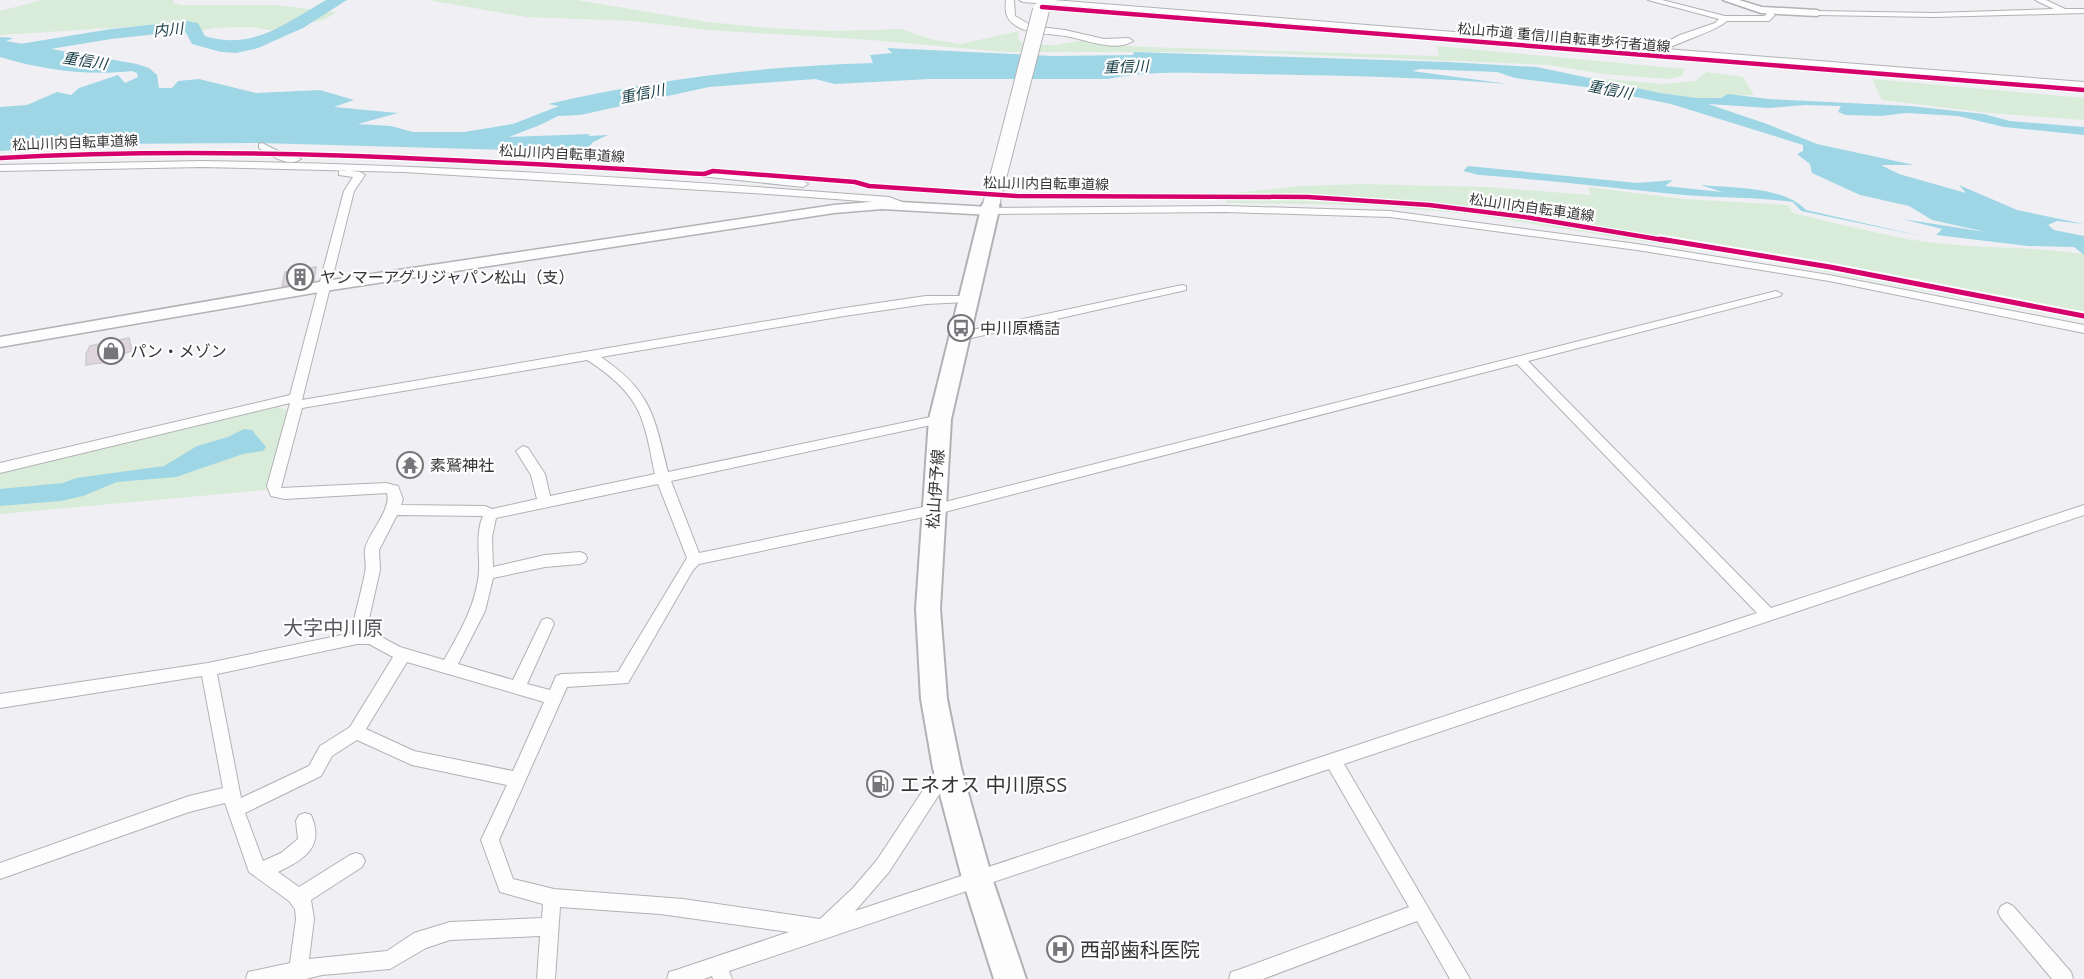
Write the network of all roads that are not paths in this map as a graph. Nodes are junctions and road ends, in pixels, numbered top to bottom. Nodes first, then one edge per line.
1 (1010, 0) edge
2 (1023, 0) edge
3 (1652, 0) edge
4 (1728, 0) edge
5 (2039, 0) edge
6 (1042, 5) edge
7 (1769, 11) junction
8 (2084, 11) edge
9 (2066, 12) junction
10 (1817, 13) joint
11 (1725, 18) junction
12 (1129, 41) dead end
13 (1604, 47) junction
14 (1549, 48) dead end
15 (1656, 51) junction
16 (2084, 85) edge
17 (262, 146) dead end
18 (312, 166) junction
19 (330, 166) junction
20 (0, 168) edge
21 (704, 174) dead end
22 (360, 175) junction
23 (852, 202) junction
24 (990, 208) junction
25 (325, 286) junction
26 (1182, 288) dead end
27 (1776, 294) dead end
28 (967, 297) junction
29 (2080, 328) edge
30 (958, 336) junction
31 (0, 342) edge
32 (590, 356) junction
33 (1520, 360) junction
34 (296, 402) junction
35 (940, 419) junction
36 (523, 451) dead end
37 (0, 468) edge
38 (662, 476) junction
39 (545, 502) junction
40 (393, 510) junction
41 (933, 510) junction
42 (2084, 510) edge
43 (491, 514) junction
44 (580, 558) dead end
45 (695, 560) junction
46 (486, 574) junction
47 (1768, 615) junction
48 (547, 624) dead end
49 (357, 638) junction
50 (403, 655) junction
51 (447, 668) junction
52 (208, 669) junction
53 (517, 688) junction
54 (553, 698) junction
55 (0, 701) edge
56 (356, 732) junction
57 (1333, 760) junction
58 (947, 768) junction
59 (516, 779) junction
60 (234, 802) junction
61 (305, 821) dead end
62 (356, 861) dead end
63 (0, 871) edge
64 (262, 871) junction
65 (977, 878) junction
66 (298, 898) junction
67 (552, 899) junction
68 (1421, 911) junction
69 (2007, 912) dead end
70 (550, 927) junction
71 (822, 929) junction
72 (719, 972) edge
73 (297, 974) edge
74 (255, 979) edge
75 (546, 979) edge
76 (676, 979) edge
77 (1010, 979) edge
78 (1238, 979) edge
79 (1461, 979) edge
80 (2064, 979) edge

1 - 12 street
2 - 13 street
3 - 11 street
4 - 7 street
5 - 9 street
6 - 24 main road, 松山伊予線, bridge
7 - 10 street
7 - 11 street
8 - 9 street
9 - 10 street
11 - 15 street
13 - 14 street
13 - 15 street
15 - 16 street
17 - 19 street
18 - 19 street
18 - 20 street
18 - 22 street
19 - 23 street
21 - 23 street
22 - 23 street
22 - 25 street
23 - 24 street
23 - 25 street
24 - 28 main road, 松山伊予線
24 - 29 street
25 - 31 street
25 - 34 street
26 - 30 street
27 - 33 street
28 - 30 main road, 松山伊予線
28 - 32 street
30 - 35 main road, 松山伊予線
32 - 34 street
32 - 38 street
33 - 41 street
33 - 47 street
34 - 37 street
34 - 40 street
35 - 38 street
35 - 41 main road, 松山伊予線
36 - 39 street
38 - 39 street
38 - 45 street
39 - 43 street
40 - 43 street
40 - 49 street
41 - 45 street
41 - 58 main road, 松山伊予線
42 - 47 street
43 - 46 street
44 - 46 street
45 - 54 street
46 - 51 street
47 - 57 street
48 - 53 street
49 - 50 street
49 - 52 street
50 - 51 street
50 - 56 street
51 - 53 street
52 - 55 street
52 - 60 street
53 - 54 street
54 - 59 street
56 - 59 street
56 - 60 street
57 - 65 street
57 - 68 street
58 - 65 main road, 松山伊予線
58 - 71 street
59 - 67 street
60 - 63 street
60 - 64 street
61 - 64 street
62 - 66 street
64 - 66 street
65 - 71 street
65 - 77 main road, 松山伊予線
66 - 73 street
67 - 70 street
67 - 71 street
68 - 78 street
68 - 79 street
69 - 80 street
70 - 73 street
70 - 75 street
71 - 72 street
72 - 76 street
73 - 74 street

